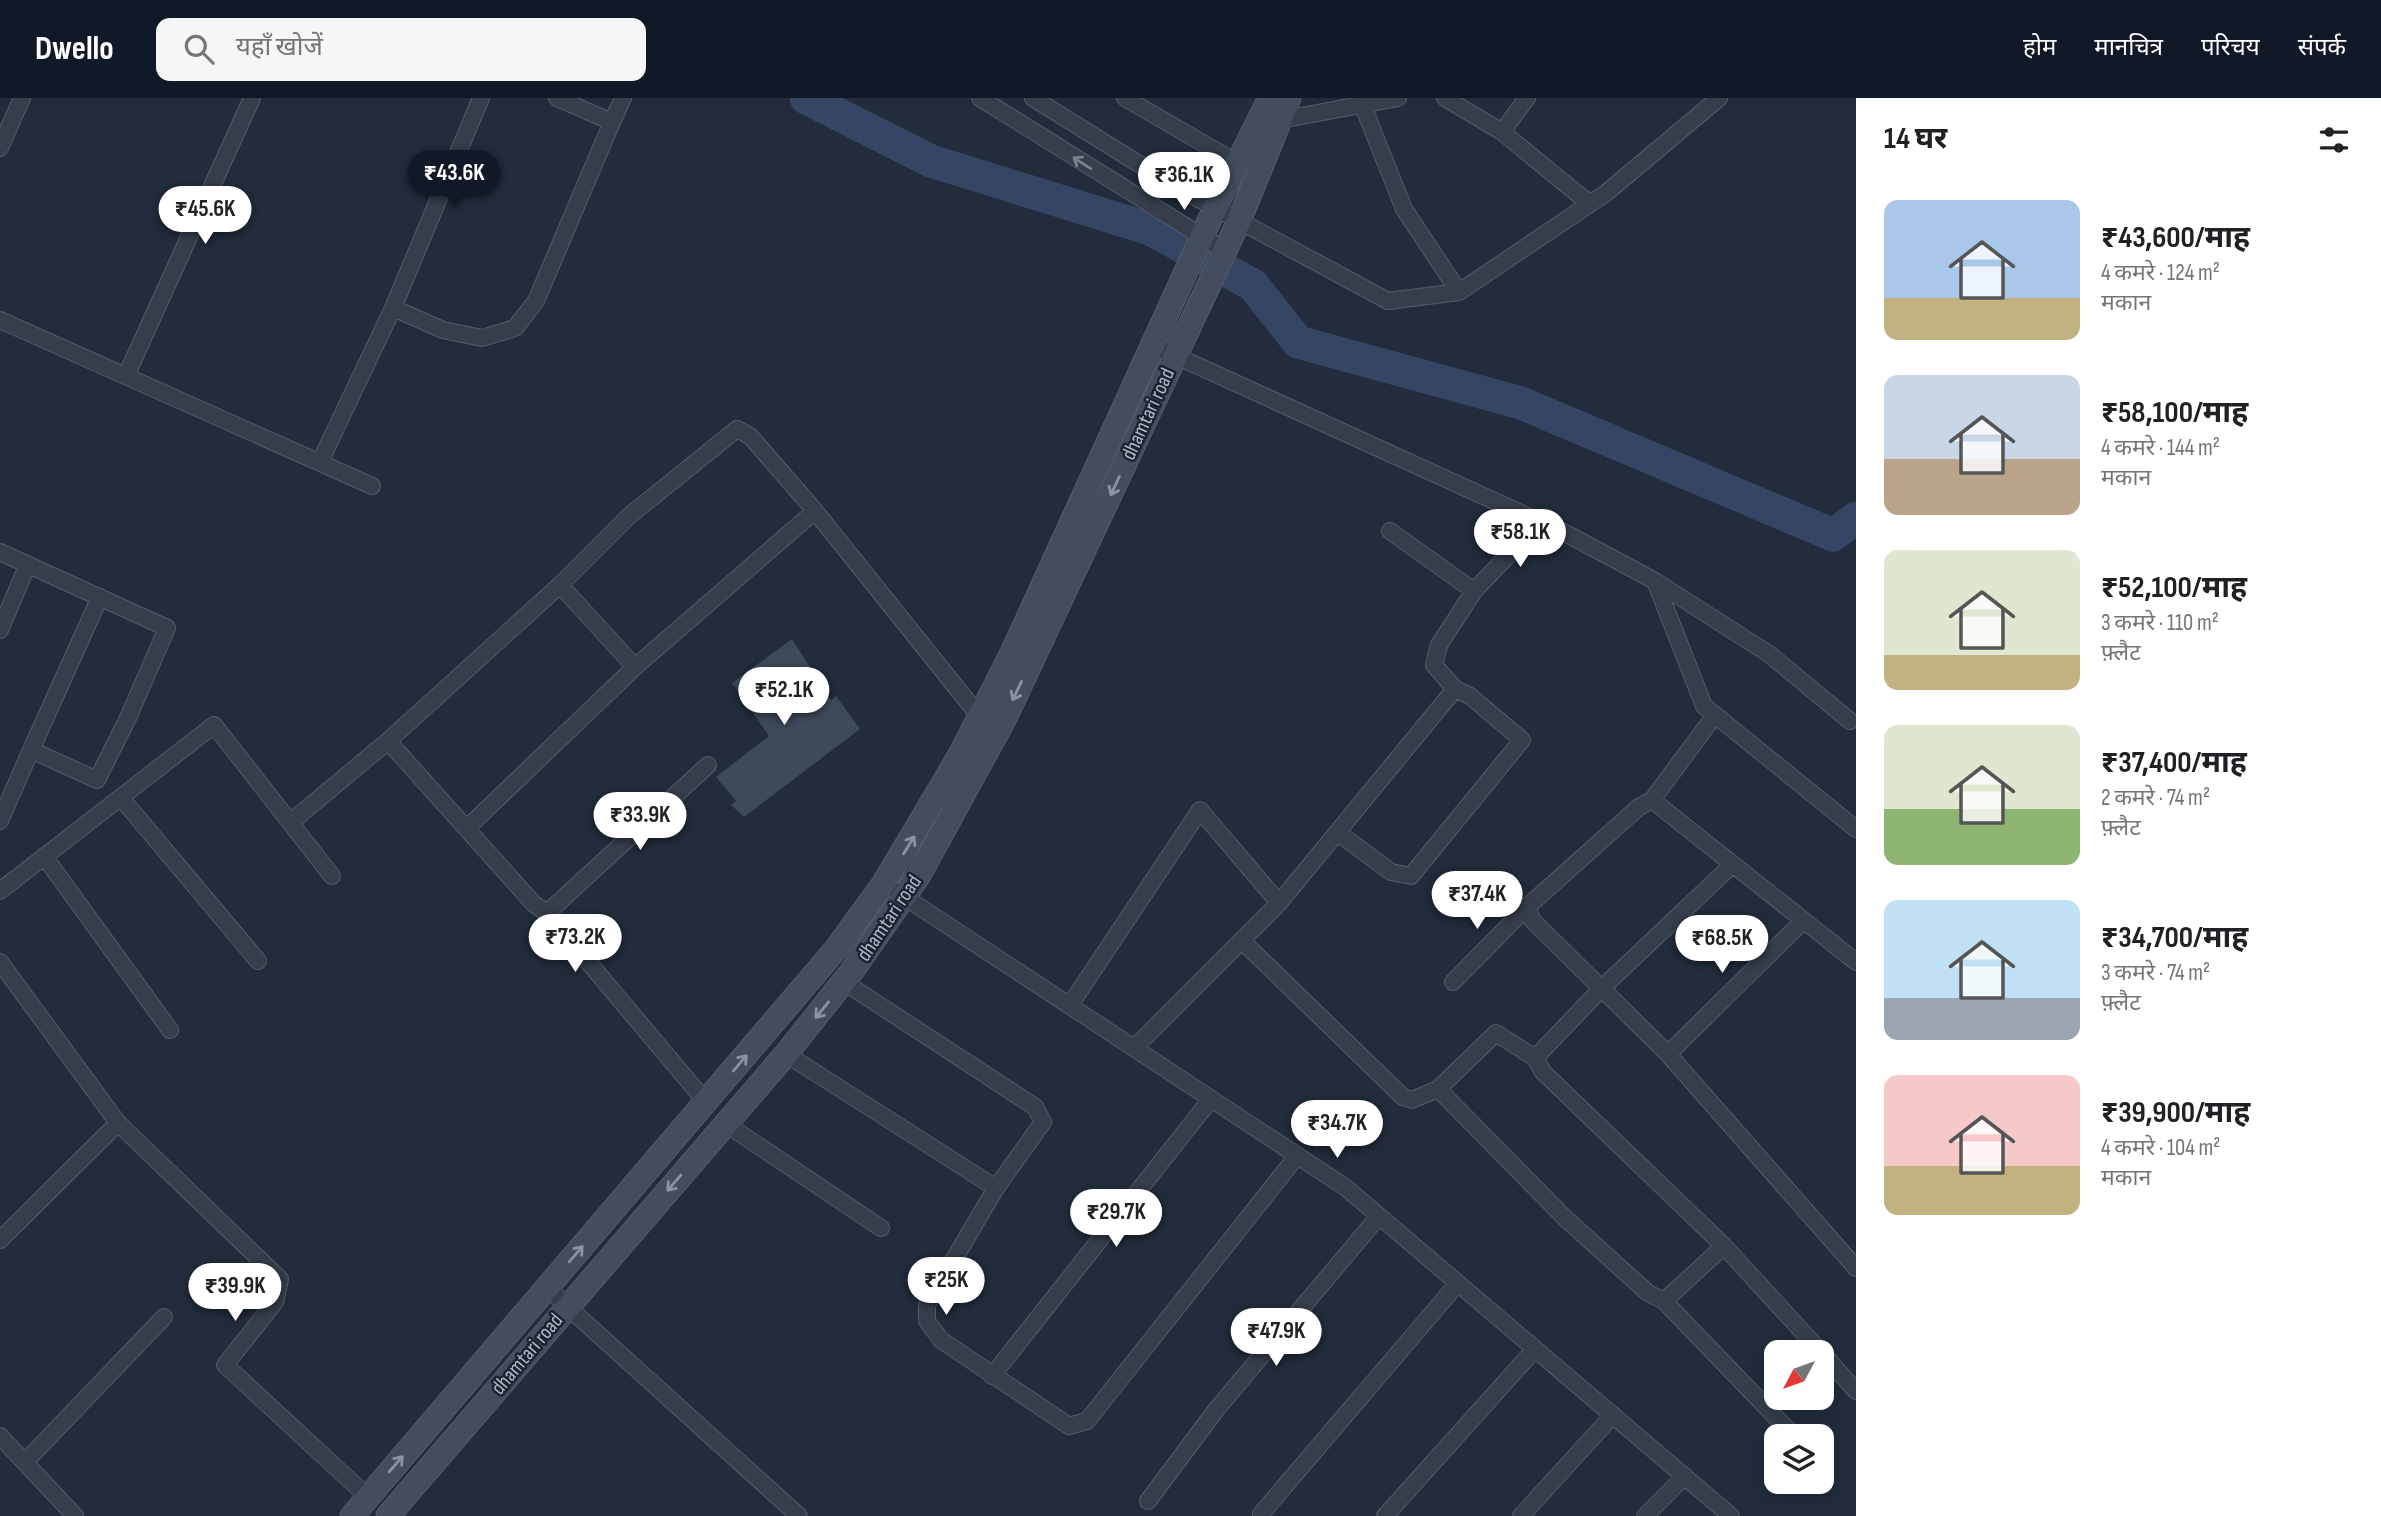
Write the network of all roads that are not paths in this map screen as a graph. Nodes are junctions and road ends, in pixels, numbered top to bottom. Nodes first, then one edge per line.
1 (22, 98) edge
2 (252, 98) edge
3 (481, 98) edge
4 (557, 98) edge
5 (624, 98) edge
6 (980, 98) edge
7 (1033, 98) edge
8 (1125, 98) edge
9 (1270, 98) edge
10 (1289, 98) edge
11 (1398, 98) edge
12 (1445, 98) edge
13 (1527, 98) edge
14 (1719, 98) edge
15 (1363, 106) junction
16 (1280, 120) junction
17 (612, 122) junction
18 (1502, 132) junction
19 (0, 148) edge
20 (1237, 163) junction
21 (1590, 205) junction
22 (1215, 208) junction
23 (1239, 221) junction
24 (1203, 238) junction
25 (1224, 252) junction
26 (1459, 292) junction
27 (393, 308) junction
28 (0, 320) edge
29 (1152, 345) junction
30 (1176, 356) junction
31 (126, 376) junction
32 (320, 462) junction
33 (372, 486) dead end
34 (815, 511) junction
35 (1540, 522) junction
36 (1390, 531) dead end
37 (0, 552) edge
38 (27, 564) junction
39 (1655, 581) junction
40 (560, 585) junction
41 (1474, 591) junction
42 (100, 597) junction
43 (0, 630) edge
44 (635, 667) junction
45 (1455, 689) junction
46 (1715, 715) junction
47 (980, 717) junction
48 (1850, 721) dead end
49 (388, 741) junction
50 (31, 750) junction
51 (708, 765) dead end
52 (122, 799) junction
53 (1652, 800) junction
54 (0, 821) edge
55 (291, 822) junction
56 (467, 828) junction
57 (1856, 829) edge
58 (1337, 832) junction
59 (44, 856) junction
60 (1732, 864) junction
61 (332, 876) dead end
62 (884, 883) junction
63 (0, 891) edge
64 (904, 896) junction
65 (1279, 903) junction
66 (1527, 907) junction
67 (547, 912) junction
68 (1802, 922) junction
69 (1242, 941) junction
70 (0, 961) edge
71 (258, 961) dead end
72 (1856, 962) edge
73 (844, 982) junction
74 (1453, 982) dead end
75 (1601, 989) junction
76 (1070, 1006) junction
77 (170, 1030) dead end
78 (1134, 1048) junction
79 (786, 1054) junction
80 (1668, 1054) junction
81 (1535, 1058) junction
82 (1438, 1089) junction
83 (1211, 1099) junction
84 (706, 1102) junction
85 (118, 1123) junction
86 (726, 1124) junction
87 (1297, 1156) junction
88 (996, 1188) junction
89 (1379, 1216) junction
90 (881, 1228) dead end
91 (0, 1240) edge
92 (1724, 1245) junction
93 (1856, 1268) edge
94 (1458, 1283) junction
95 (547, 1288) junction
96 (1664, 1301) junction
97 (567, 1307) junction
98 (164, 1317) dead end
99 (1810, 1340) edge
100 (1535, 1349) junction
101 (1834, 1366) edge
102 (992, 1376) junction
103 (1856, 1391) edge
104 (1613, 1415) junction
105 (1782, 1424) edge
106 (0, 1436) edge
107 (24, 1462) junction
108 (1685, 1476) junction
109 (368, 1497) junction
110 (1148, 1500) dead end
111 (75, 1516) edge
112 (352, 1516) edge
113 (388, 1516) edge
114 (799, 1516) edge
115 (1262, 1516) edge
116 (1385, 1516) edge
117 (1521, 1516) edge
118 (1645, 1516) edge
119 (1731, 1516) edge

1 - 19 street
2 - 31 street
3 - 27 street
4 - 17 street
5 - 17 street
24 -> 6 street
7 - 22 street
8 - 20 street
9 - 20 main road
10 - 16 main road, dhamtari road
11 - 15 street
12 - 18 street
13 - 18 street
14 - 21 street
15 - 16 street
15 - 26 street
16 - 23 main road, dhamtari road
17 - 27 street
18 - 21 street
20 - 22 main road
21 - 26 street
22 - 23 street
22 - 24 main road
23 - 25 main road, dhamtari road
23 - 26 street
24 - 25 street
24 - 29 main road
25 - 30 main road, dhamtari road
27 - 32 street
28 - 31 street
29 - 30 street
29 - 47 main road
30 - 35 street
30 -> 64 main road, dhamtari road
31 - 32 street
32 - 33 street
34 - 40 street
34 - 44 street
34 - 47 street
35 - 39 street
35 - 41 street
36 - 41 street
37 - 38 street
38 - 42 street
38 - 43 street
39 - 46 street
39 - 48 street
40 - 44 street
40 - 49 street
41 - 45 street
42 - 50 street
42 - 50 street
44 - 56 street
45 - 58 street
45 - 58 street
46 - 53 street
46 - 57 street
62 -> 47 main road
49 - 55 street
49 - 56 street
50 - 54 street
51 - 67 street
52 - 55 street
52 - 59 street
52 - 71 street
53 - 60 street
53 - 66 street
55 - 61 street
56 - 67 street
58 - 65 street
59 - 63 street
59 - 77 street
60 - 68 street
60 - 75 street
62 - 64 street
84 -> 62 main road
64 - 73 main road, dhamtari road
64 - 76 street
65 - 69 street
65 - 76 street
66 - 74 street
66 - 75 street
67 - 84 street
68 - 72 street
68 - 80 street
69 - 78 street
69 - 82 street
70 - 85 street
73 -> 79 main road, dhamtari road
73 - 88 street
75 - 80 street
75 - 81 street
76 - 78 street
78 - 83 street
79 - 86 main road, dhamtari road
79 - 88 street
80 - 93 street
81 - 82 street
81 - 92 street
82 - 96 street
83 - 87 street
83 - 102 street
95 -> 84 main road
85 - 91 street
85 - 109 street
86 - 90 street
86 -> 97 main road, dhamtari road
87 - 89 street
87 - 102 street
88 - 102 street
89 - 94 street
89 - 110 street
92 - 96 street
92 - 99 street
94 - 100 street
94 - 115 street
95 - 97 street
109 -> 95 main road
96 - 105 street
97 - 113 main road, dhamtari road
97 - 114 street
98 - 107 street
100 - 104 street
100 - 116 street
101 - 103 street
104 - 108 street
104 - 117 street
106 - 107 street
107 - 111 street
108 - 118 street
108 - 119 street
109 - 112 main road

